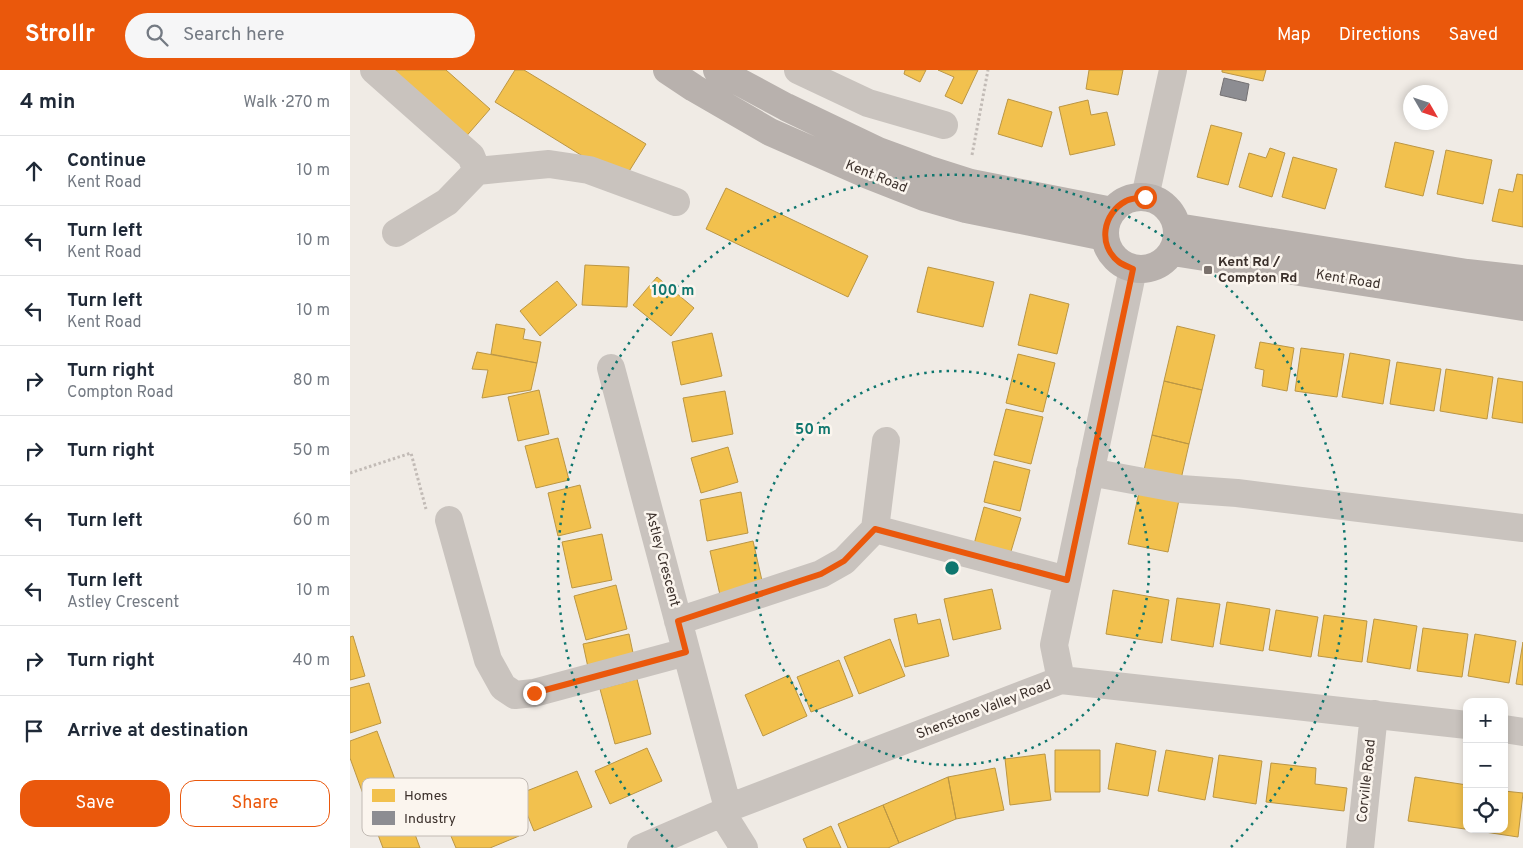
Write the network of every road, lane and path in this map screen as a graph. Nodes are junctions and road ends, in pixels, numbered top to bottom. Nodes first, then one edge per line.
1 (374, 70) edge
2 (666, 70) edge
3 (798, 70) edge
4 (988, 70) edge
5 (1173, 70) edge
6 (730, 73) edge
7 (944, 125) dead end
8 (477, 171) junction
9 (971, 183) junction
10 (1145, 197) junction
11 (676, 202) dead end
12 (1112, 211) junction
13 (396, 233) dead end
14 (1105, 237) junction
15 (1175, 240) junction
16 (1133, 269) junction
17 (1523, 279) edge
18 (1523, 307) edge
19 (611, 368) dead end
20 (886, 441) dead end
21 (1090, 472) junction
22 (449, 520) dead end
23 (1523, 528) edge
24 (875, 529) junction
25 (1067, 580) junction
26 (678, 621) junction
27 (686, 652) junction
28 (1061, 680) junction
29 (1374, 714) junction
30 (1463, 725) edge
31 (1508, 730) edge
32 (1523, 732) edge
33 (725, 811) junction
34 (641, 848) edge
35 (744, 848) edge
36 (1360, 848) edge

1 - 8 street
2 - 14 main road, Kent Road
3 - 7 street
4 - 9 path
5 - 10 street
6 - 9 main road, Kent Road
8 - 11 street
8 - 13 street
9 - 12 main road, Kent Road
10 - 12 main road
10 - 15 main road
12 - 14 main road
14 - 16 main road
15 - 16 main road
15 - 17 main road, Kent Road
15 - 18 main road, Kent Road
16 - 21 street
19 - 26 street, Astley Crescent
20 - 24 street
21 - 23 street
21 - 25 street
22 - 27 street
24 - 25 street
24 - 26 street
25 - 28 street
26 - 27 street, Astley Crescent
27 - 33 street, Astley Crescent
28 - 29 street, Shenstone Valley Road
28 - 33 street, Shenstone Valley Road
29 - 30 street, Shenstone Valley Road
29 - 36 street, Corville Road
31 - 32 street
33 - 34 street, Shenstone Valley Road
33 - 35 street, Astley Crescent

